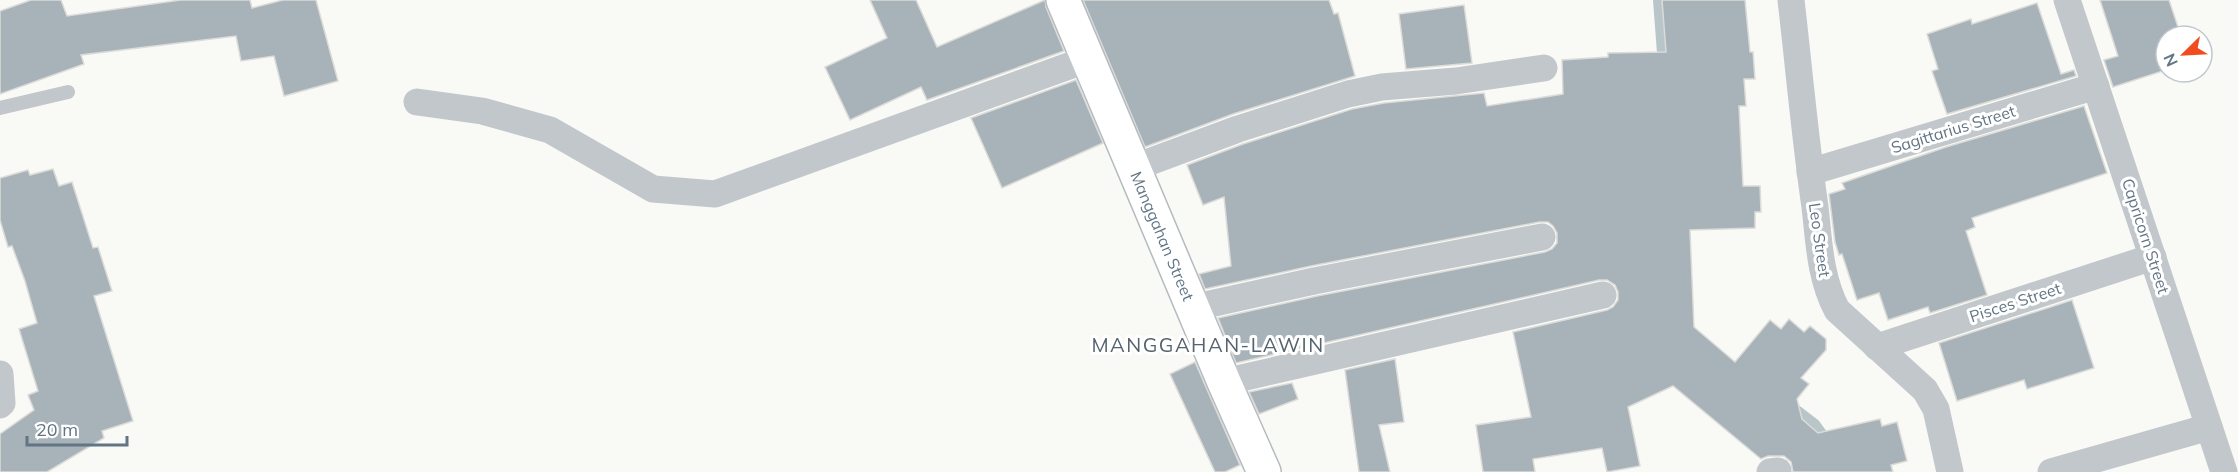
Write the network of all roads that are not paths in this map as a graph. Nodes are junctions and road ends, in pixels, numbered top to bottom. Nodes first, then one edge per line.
1 (1063, 0) edge
2 (1791, 0) edge
3 (2067, 0) edge
4 (1088, 59) junction
5 (1544, 68) dead end
6 (2096, 86) junction
7 (68, 92) dead end
8 (417, 102) dead end
9 (0, 108) edge
10 (1133, 168) junction
11 (1810, 172) junction
12 (1542, 237) dead end
13 (2153, 257) junction
14 (1602, 295) dead end
15 (1192, 308) junction
16 (1877, 347) junction
17 (0, 374) edge
18 (1224, 382) junction
19 (0, 405) edge
20 (2209, 427) junction
21 (1264, 472) edge
22 (1950, 472) edge
23 (2051, 472) edge
24 (2224, 472) edge

1 - 4 street, Manggahan Street
2 - 11 street, Leo Street
3 - 6 street, Capricorn Street
4 - 8 street
4 - 10 street, Manggahan Street
5 - 10 street
6 - 11 street, Sagittarius Street
6 - 13 street, Capricorn Street
7 - 9 lane
10 - 15 street, Manggahan Street
11 - 16 street, Leo Street
12 - 15 street
13 - 16 street, Pisces Street
13 - 20 street, Capricorn Street
14 - 18 street
15 - 18 street, Manggahan Street
16 - 22 street, Leo Street
17 - 19 street
18 - 21 street, Manggahan Street
20 - 23 street
20 - 24 street, Capricorn Street

